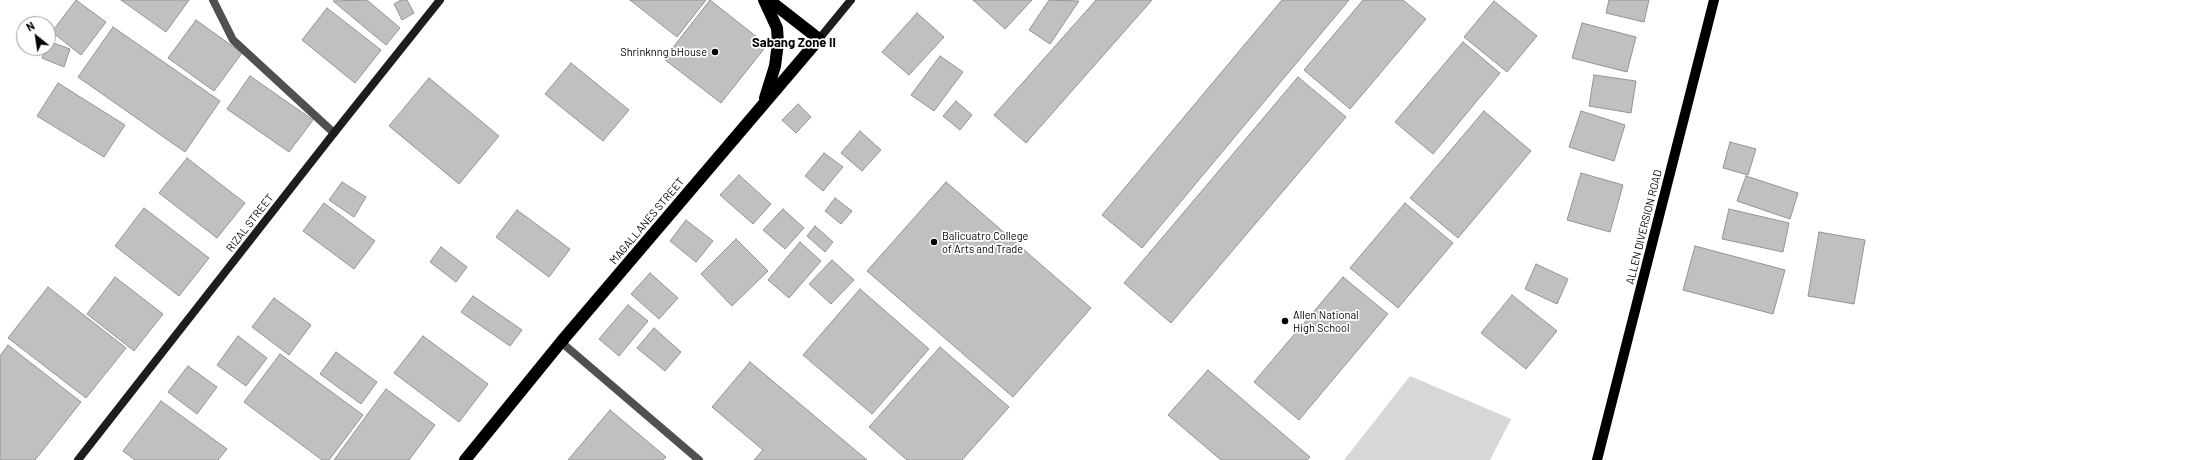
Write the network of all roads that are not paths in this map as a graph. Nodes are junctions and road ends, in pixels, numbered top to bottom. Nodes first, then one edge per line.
1 (212, 0) edge
2 (440, 0) edge
3 (764, 0) edge
4 (769, 0) edge
5 (851, 0) edge
6 (1714, 0) edge
7 (819, 39) junction
8 (762, 105) junction
9 (334, 133) junction
10 (561, 342) junction
11 (78, 460) edge
12 (465, 460) edge
13 (700, 460) edge
14 (1598, 460) edge

1 - 9 street
2 - 9 street, RIZAL STREET
3 - 8 highway
4 - 7 highway
5 - 7 street, MAGALLANES STREET
6 - 14 main road, ALLEN DIVERSION ROAD
7 - 8 highway, MAGALLANES STREET
8 - 10 highway, MAGALLANES STREET
9 - 11 street, RIZAL STREET
10 - 12 highway, MAGALLANES STREET
10 - 13 street

